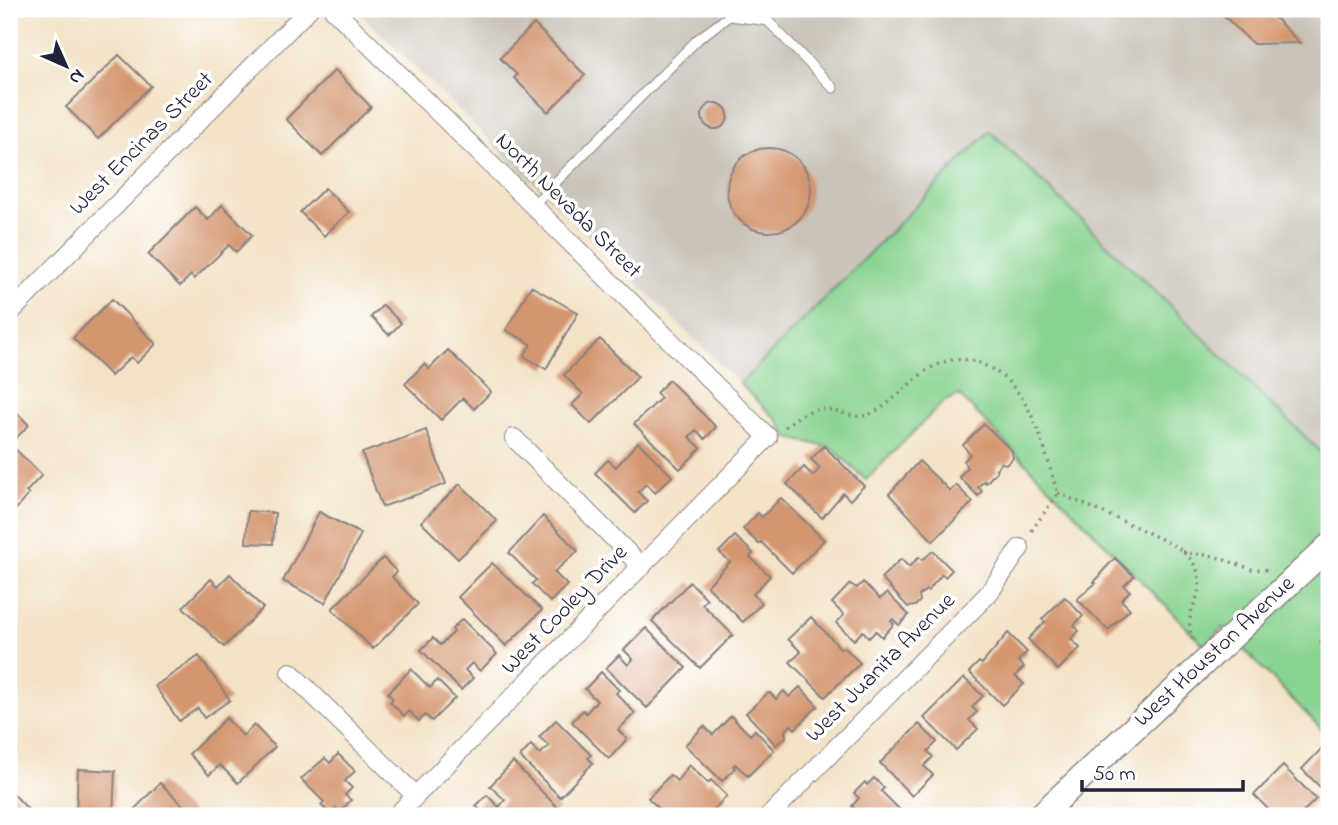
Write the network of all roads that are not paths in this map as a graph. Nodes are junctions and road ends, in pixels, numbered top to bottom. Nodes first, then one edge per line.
1 (309, 9) edge
2 (333, 9) edge
3 (833, 88) dead end
4 (533, 205) junction
5 (9, 314) edge
6 (768, 437) joint
7 (513, 438) dead end
8 (1329, 546) edge
9 (1020, 548) road end
10 (642, 566) junction
11 (290, 672) dead end
12 (416, 796) junction
13 (396, 816) edge
14 (769, 816) edge
15 (1040, 816) edge

1 - 5 street, West Encinas Street
2 - 4 street, North Nevada Street
3 - 4 lane
4 - 6 street, North Nevada Street
6 - 10 street, West Cooley Drive
7 - 10 street
8 - 15 street, West Houston Avenue
9 - 14 street, West Juanita Avenue
10 - 12 street, West Cooley Drive
11 - 12 street
12 - 13 street, West Cooley Drive

